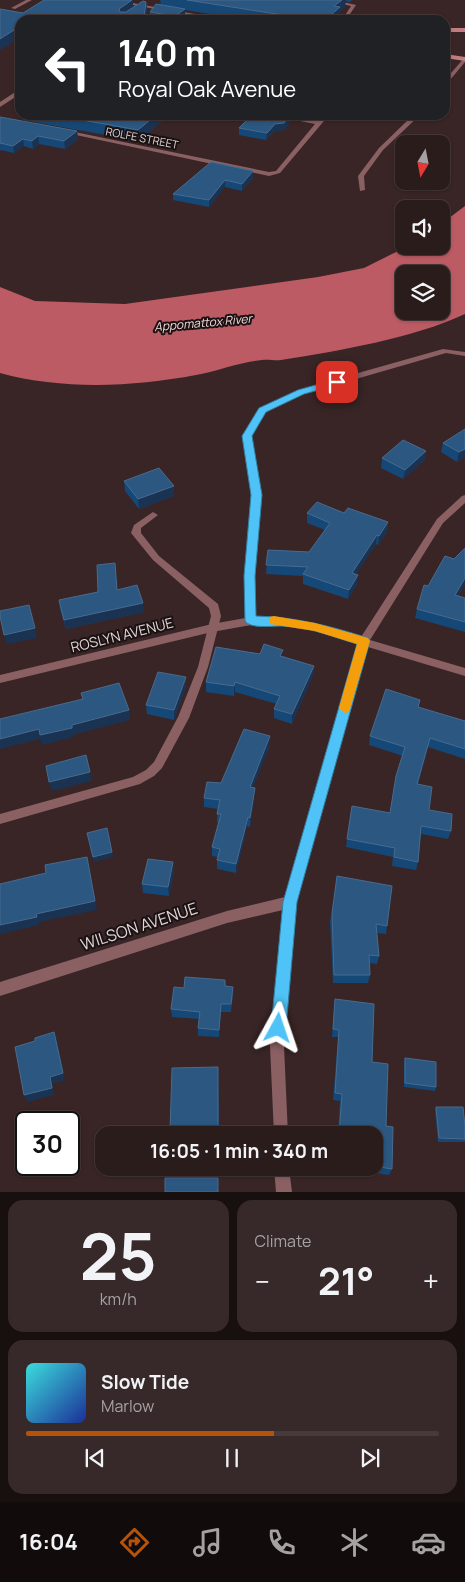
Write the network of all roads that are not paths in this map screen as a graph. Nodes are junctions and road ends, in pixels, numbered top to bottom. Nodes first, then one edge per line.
1 (30, 0) edge
2 (106, 0) edge
3 (326, 0) edge
4 (143, 6) junction
5 (13, 8) dead end
6 (132, 13) edge
7 (197, 15) edge
8 (348, 15) edge
9 (450, 30) edge
10 (465, 30) edge
11 (450, 57) edge
12 (465, 59) edge
13 (450, 78) edge
14 (15, 94) edge
15 (0, 105) edge
16 (303, 120) edge
17 (322, 120) edge
18 (413, 120) edge
19 (320, 123) junction
20 (57, 131) edge
21 (362, 190) dead end
22 (465, 354) edge
23 (465, 498) edge
24 (153, 515) dead end
25 (250, 621) junction
26 (212, 628) junction
27 (364, 641) junction
28 (465, 672) edge
29 (0, 679) edge
30 (0, 819) edge
31 (290, 902) junction
32 (0, 989) edge
33 (281, 1126) edge
34 (283, 1176) edge
35 (284, 1192) edge

1 - 5 street
2 - 4 street
3 - 8 street
4 - 6 street
4 - 7 street
9 - 10 street
11 - 12 street
12 - 13 street
14 - 15 street
16 - 19 street
17 - 19 street
18 - 21 street
19 - 20 street, ROLFE STREET
22 - 25 street
23 - 27 street
24 - 26 street
25 - 26 street, ROSLYN AVENUE
25 - 27 street, ROSLYN AVENUE
26 - 29 street, ROSLYN AVENUE
26 - 30 street
27 - 28 street, ROSLYN AVENUE
27 - 31 street
31 - 32 street, WILSON AVENUE
31 - 33 street
34 - 35 street

